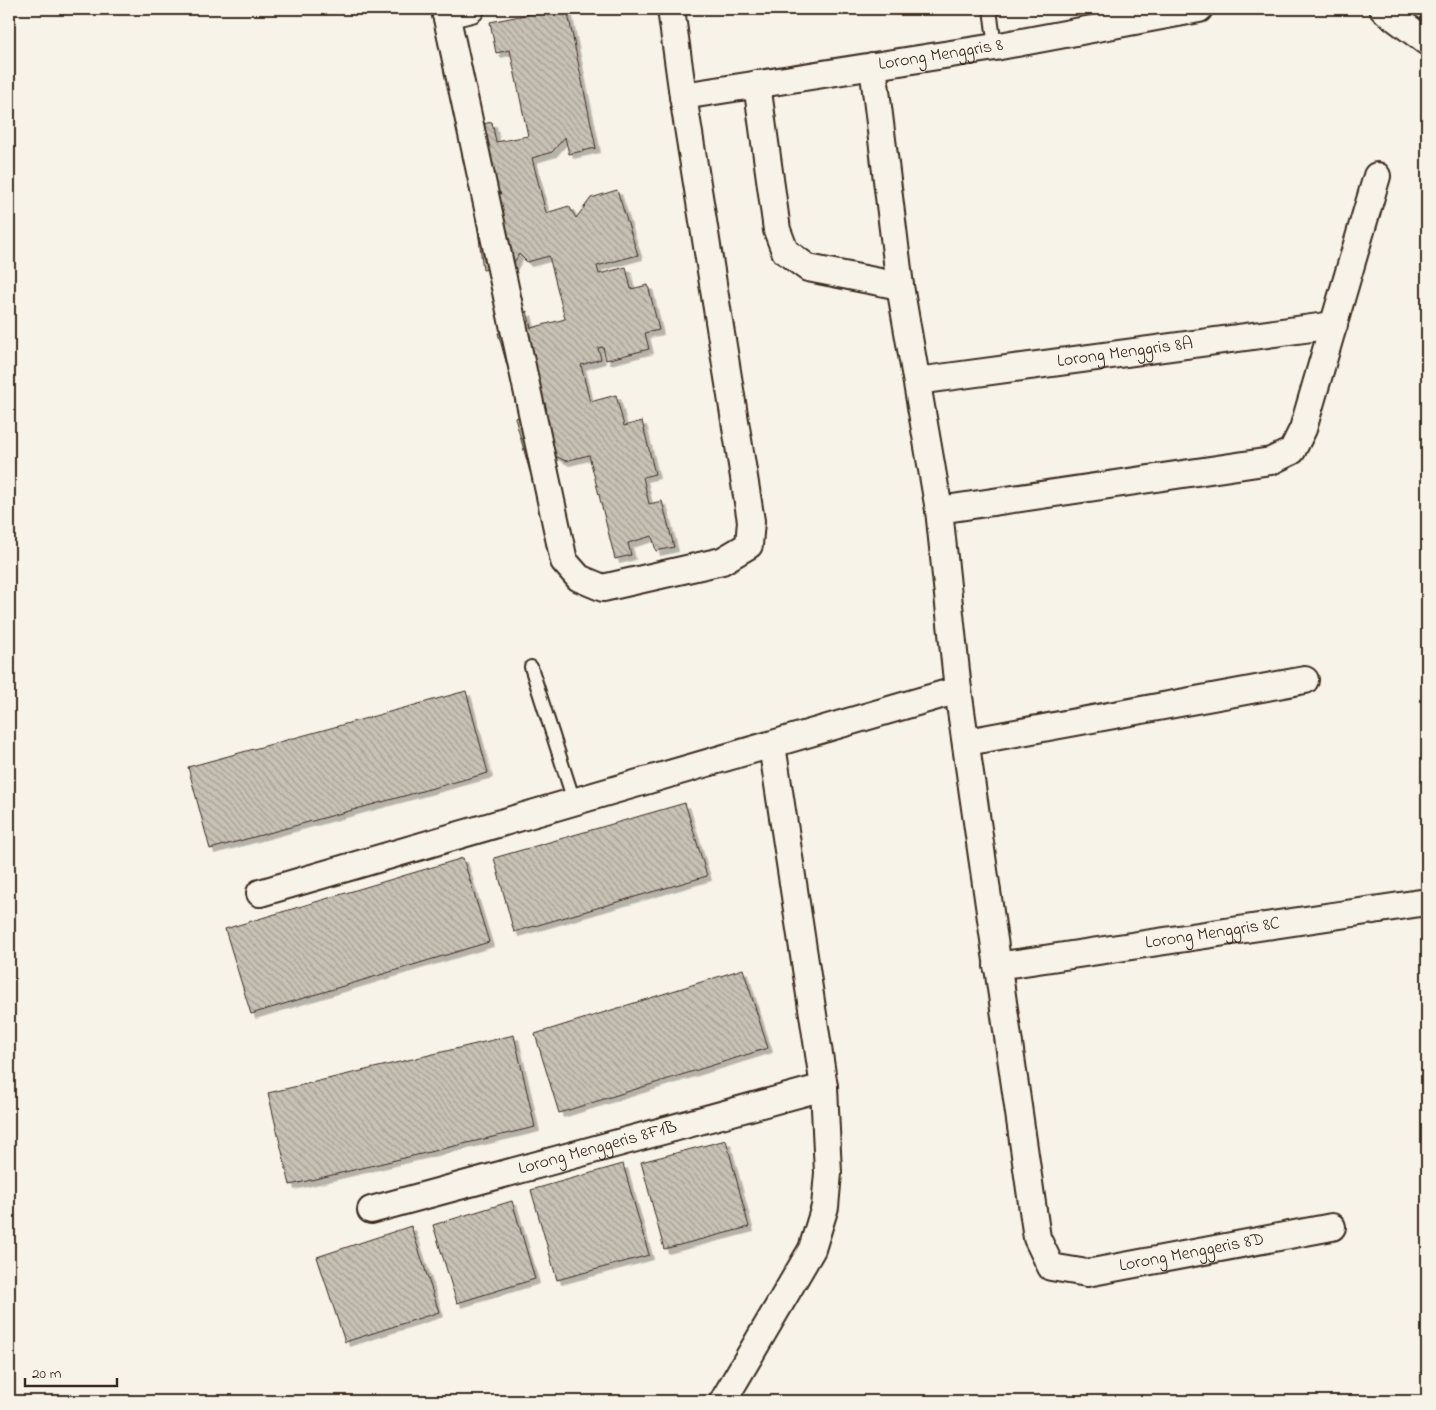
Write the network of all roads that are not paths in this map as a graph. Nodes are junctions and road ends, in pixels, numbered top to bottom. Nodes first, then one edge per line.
1 (471, 9) edge
2 (671, 9) edge
3 (990, 9) edge
4 (1199, 9) edge
5 (1383, 9) edge
6 (445, 12) edge
7 (1427, 42) edge
8 (995, 48) junction
9 (873, 66) junction
10 (757, 84) junction
11 (683, 96) junction
12 (1378, 176) dead end
13 (900, 286) junction
14 (1334, 325) junction
15 (917, 381) junction
16 (939, 510) junction
17 (531, 667) dead end
18 (1305, 680) dead end
19 (958, 690) junction
20 (966, 742) junction
21 (772, 745) junction
22 (574, 801) junction
23 (260, 893) dead end
24 (1427, 902) edge
25 (997, 966) junction
26 (824, 1087) junction
27 (371, 1210) dead end
28 (1332, 1227) dead end
29 (723, 1401) edge

1 - 6 street
2 - 11 street
3 - 8 lane
4 - 8 street, Lorong Menggris 8
5 - 7 street
6 - 11 street
8 - 9 street, Lorong Menggris 8
9 - 10 street, Lorong Menggris 8
9 - 13 street
10 - 11 street, Lorong Menggris 8
10 - 13 street
12 - 14 street
13 - 15 street
14 - 15 street, Lorong Menggris 8A
14 - 16 street
15 - 16 street
16 - 19 street
17 - 22 lane
18 - 20 street
19 - 20 street
19 - 21 street
20 - 25 street
21 - 22 street
21 - 26 street
22 - 23 street
24 - 25 street, Lorong Menggris 8C
25 - 28 street, Lorong Menggeris 8D
26 - 27 street, Lorong Menggeris 8F1B
26 - 29 street

